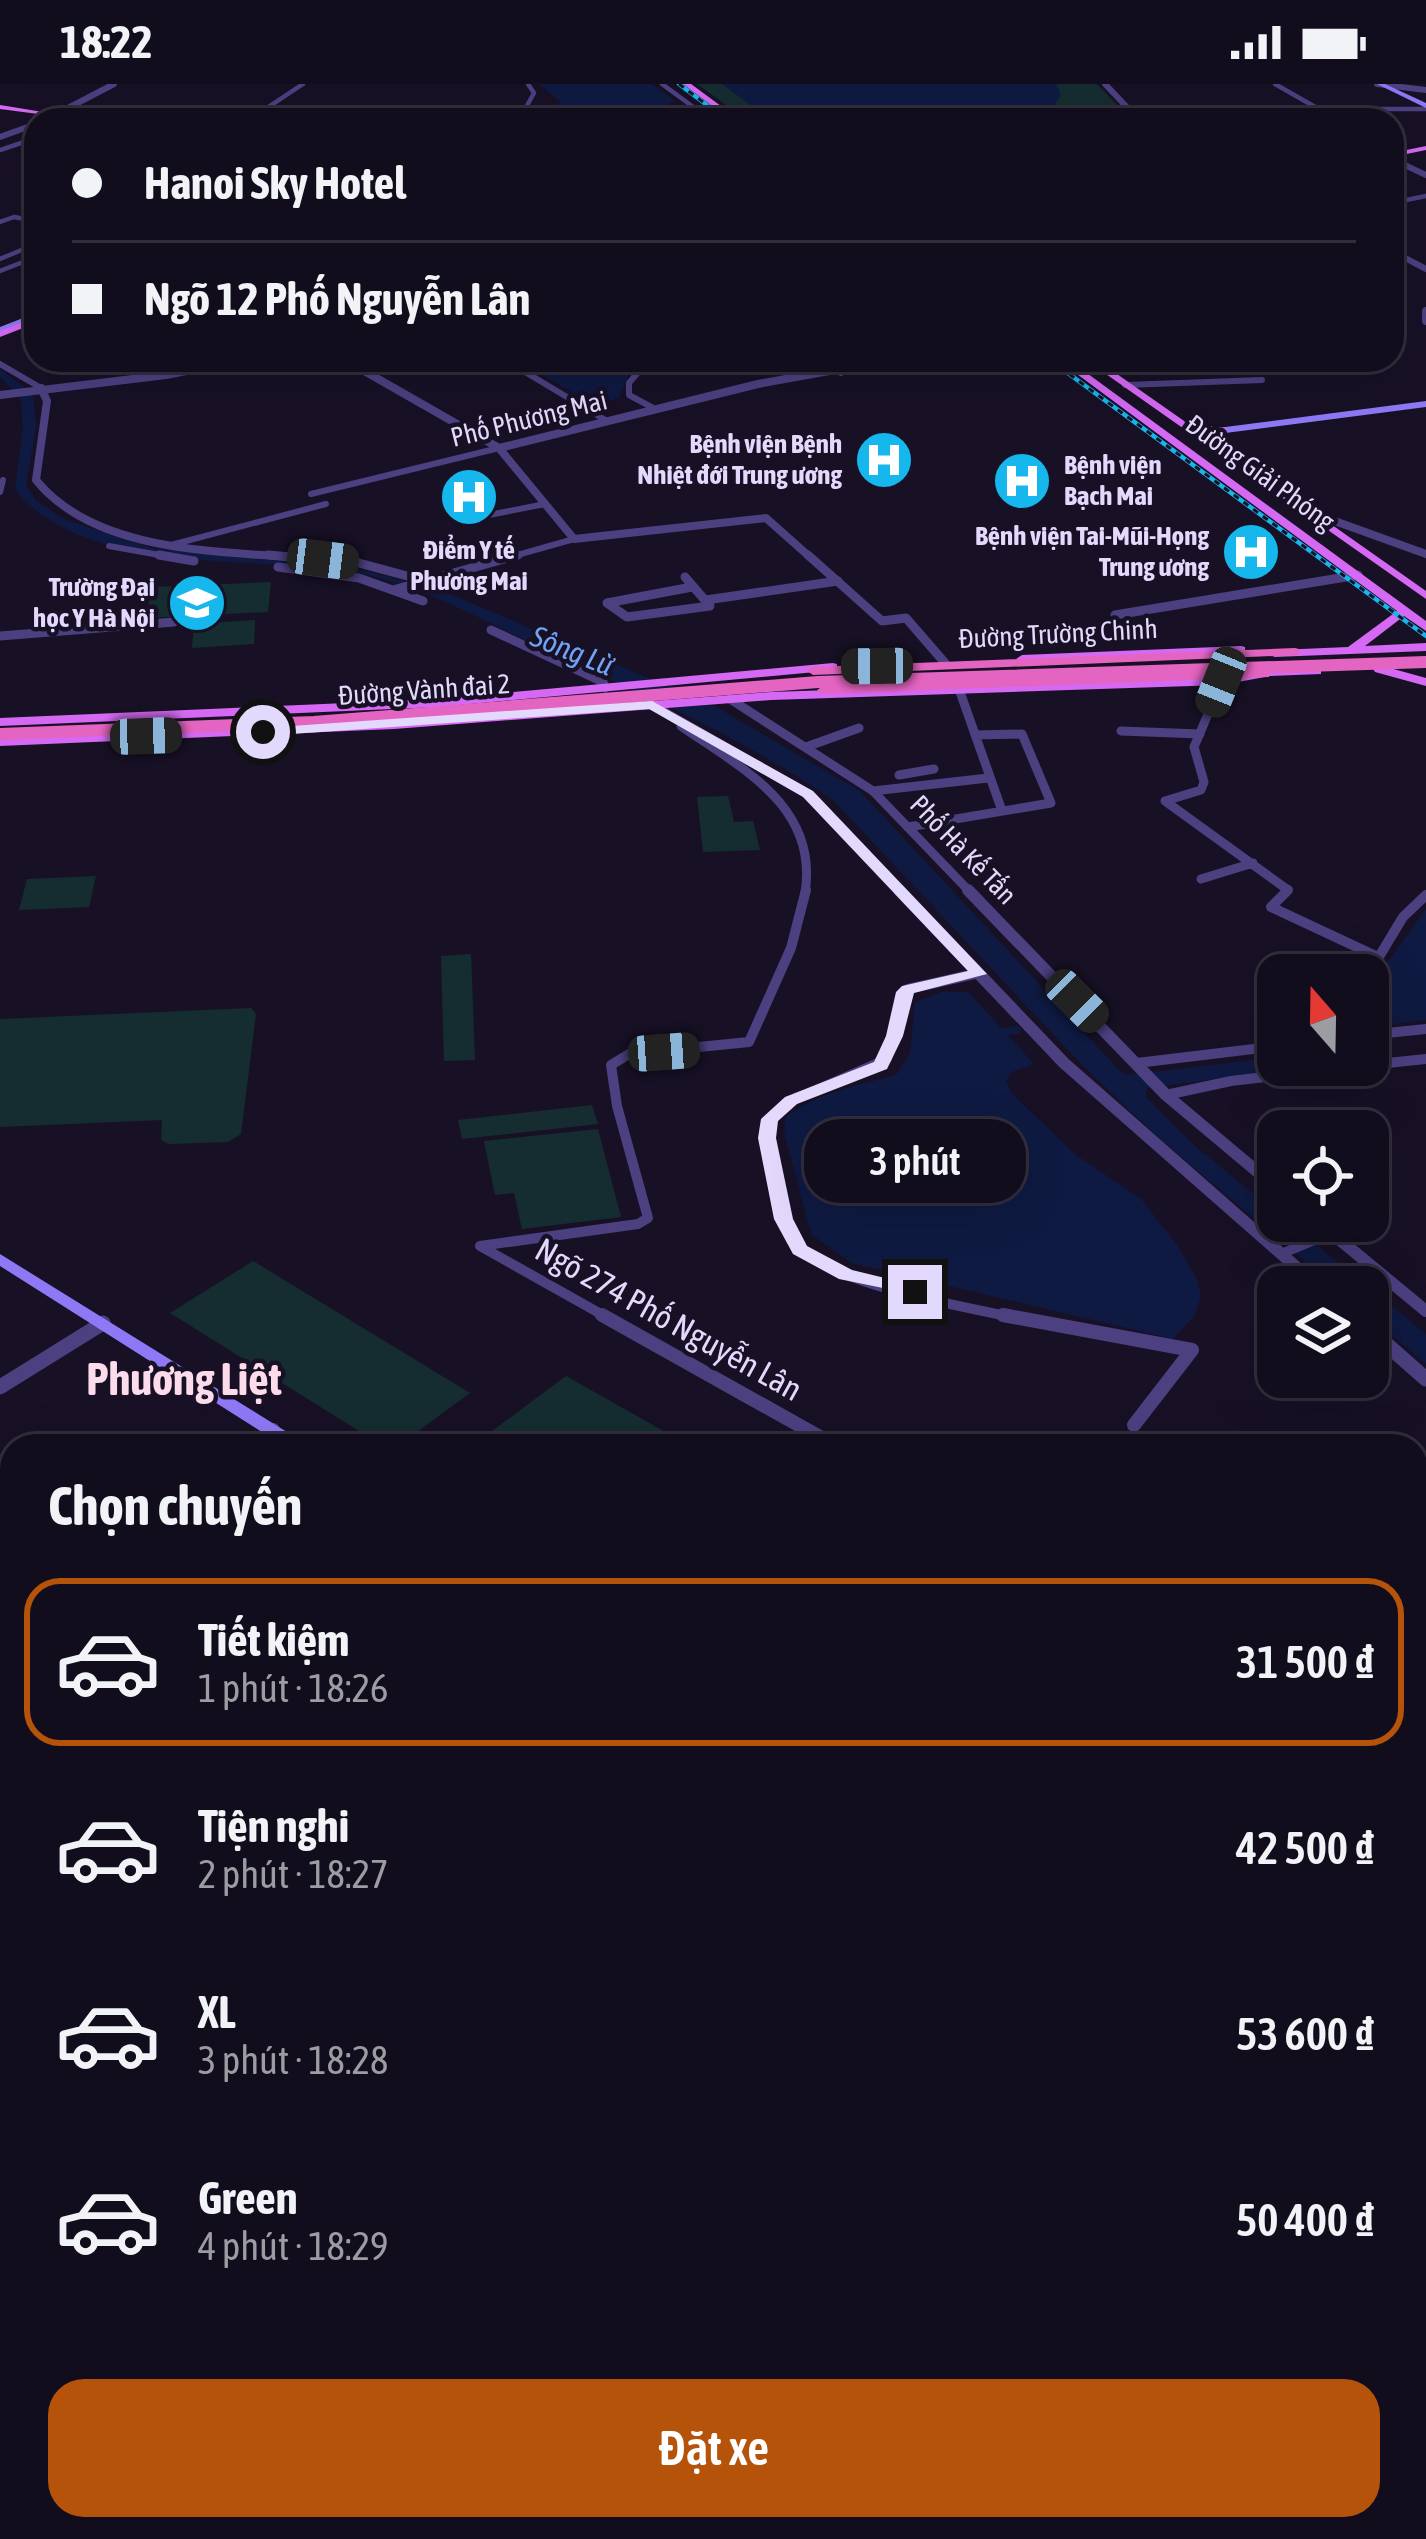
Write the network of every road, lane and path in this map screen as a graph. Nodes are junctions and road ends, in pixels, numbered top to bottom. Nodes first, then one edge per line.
1 (114, 84) edge
2 (303, 84) edge
3 (662, 84) edge
4 (686, 84) edge
5 (1105, 84) edge
6 (1275, 84) edge
7 (1382, 84) edge
8 (1426, 90) edge
9 (1426, 107) edge
10 (68, 108) edge
11 (267, 108) edge
12 (695, 108) edge
13 (719, 108) edge
14 (1128, 108) edge
15 (1317, 108) edge
16 (1404, 113) edge
17 (1421, 121) dead end
18 (1426, 311) edge
19 (1426, 321) edge
20 (0, 364) edge
21 (181, 372) edge
22 (366, 372) edge
23 (525, 372) edge
24 (638, 372) edge
25 (812, 372) edge
26 (1079, 372) edge
27 (1107, 372) edge
28 (1262, 380) dead end
29 (1124, 385) junction
30 (38, 388) junction
31 (1101, 388) junction
32 (0, 395) edge
33 (1426, 404) edge
34 (655, 409) junction
35 (607, 421) junction
36 (1181, 425) junction
37 (1226, 432) junction
38 (1196, 436) junction
39 (499, 448) junction
40 (1214, 450) junction
41 (3, 480) edge
42 (1261, 483) junction
43 (1237, 484) junction
44 (0, 492) edge
45 (545, 503) junction
46 (1307, 511) junction
47 (463, 520) dead end
48 (1310, 527) junction
49 (1362, 531) junction
50 (1342, 536) junction
51 (130, 537) junction
52 (574, 539) junction
53 (171, 545) junction
54 (1426, 554) edge
55 (194, 561) dead end
56 (278, 567) dead end
57 (1358, 575) junction
58 (685, 577) dead end
59 (418, 581) junction
60 (838, 581) junction
61 (692, 586) junction
62 (397, 588) junction
63 (1426, 596) edge
64 (706, 600) junction
65 (422, 601) dead end
66 (1426, 605) edge
67 (1404, 611) junction
68 (1115, 616) dead end
69 (174, 622) dead end
70 (1426, 624) edge
71 (490, 630) dead end
72 (0, 636) edge
73 (1352, 650) junction
74 (1295, 652) junction
75 (1424, 656) edge
76 (945, 663) junction
77 (1379, 669) junction
78 (752, 674) junction
79 (1265, 674) junction
80 (908, 676) junction
81 (1222, 681) junction
82 (1426, 682) edge
83 (605, 688) junction
84 (959, 689) junction
85 (771, 696) junction
86 (574, 699) junction
87 (724, 699) junction
88 (438, 704) junction
89 (652, 705) junction
90 (48, 720) junction
91 (432, 722) junction
92 (687, 724) junction
93 (859, 728) dead end
94 (0, 731) edge
95 (1121, 731) dead end
96 (1200, 734) junction
97 (974, 735) junction
98 (42, 741) junction
99 (806, 747) junction
100 (899, 775) dead end
101 (988, 778) junction
102 (939, 780) junction
103 (873, 791) junction
104 (1001, 808) junction
105 (908, 827) junction
106 (1253, 863) junction
107 (1201, 879) dead end
108 (1423, 901) edge
109 (1372, 954) edge
110 (1380, 954) edge
111 (979, 974) junction
112 (1426, 1028) edge
113 (1389, 1032) edge
114 (1257, 1049) edge
115 (1426, 1059) edge
116 (1389, 1063) edge
117 (1140, 1067) junction
118 (1257, 1078) edge
119 (1162, 1091) junction
120 (1257, 1171) edge
121 (1309, 1242) edge
122 (1337, 1242) edge
123 (1285, 1253) junction
124 (0, 1259) edge
125 (1298, 1266) edge
126 (1426, 1311) edge
127 (103, 1323) junction
128 (1389, 1346) edge
129 (1426, 1379) edge
130 (0, 1387) edge
131 (1134, 1425) dead end
132 (273, 1430) junction
133 (268, 1434) edge
134 (279, 1434) edge
135 (814, 1434) edge

1 - 10 street
2 - 11 street
3 - 12 street
4 - 13 main road
5 - 14 street
6 - 15 street
7 - 8 street
7 - 9 main road
16 - 17 street
18 - 19 street
20 - 30 street
21 - 30 street
22 - 39 street
23 - 35 street
24 - 34 street
25 - 34 street, Phố Phương Mai
26 - 31 main road, Đường Giải Phóng
27 - 29 main road, Đường Giải Phóng
28 - 29 street
29 - 31 main road
29 - 36 main road, Đường Giải Phóng
30 - 32 street
30 - 51 street
31 - 43 main road, Đường Giải Phóng
33 - 37 main road
34 - 35 street, Phố Phương Mai
35 - 39 street, Phố Phương Mai
36 - 37 main road
36 - 38 main road, Đường Giải Phóng
37 - 38 main road
37 - 40 main road
38 - 40 main road, Đường Giải Phóng
39 - 45 street
39 - 53 street, Phố Phương Mai
40 - 42 main road, Đường Giải Phóng
41 - 44 street
42 - 46 main road, Đường Giải Phóng
42 - 48 main road
43 - 48 main road
43 - 57 main road, Đường Giải Phóng
45 - 47 street
45 - 52 street
46 - 49 street
46 - 50 main road, Đường Giải Phóng
48 - 66 main road
48 - 70 main road
49 - 50 street
49 - 54 street
50 - 63 main road, Đường Giải Phóng
51 - 53 street
51 - 55 street
52 - 59 street
52 - 60 street
53 - 59 street
56 - 62 street
57 - 67 main road, Đường Giải Phóng
57 - 68 street
58 - 61 street
59 - 62 street
60 - 64 street
60 - 76 street
61 - 64 street
61 - 64 street
62 - 65 street
67 - 70 main road, Đường Giải Phóng
67 - 73 main road
69 - 72 street
71 - 83 street
73 - 74 main road, Đường Trường Chinh
73 - 75 main road, Đường Trường Chinh
74 - 76 main road, Đường Trường Chinh
74 - 80 main road, Đường Trường Chinh
74 - 86 highway, bridge
75 - 77 main road, Đường Trường Chinh
75 - 86 highway, Đường Vành đai 2, bridge
76 - 78 main road, Đường Trường Chinh
77 - 79 main road, Đường Trường Chinh
77 - 82 main road
78 - 80 main road, Đường Trường Chinh
78 - 83 main road, Đường Trường Chinh
79 - 80 main road, Đường Trường Chinh
79 - 81 main road, Đường Trường Chinh
79 - 86 highway, bridge
80 - 85 main road, Đường Trường Chinh
81 - 84 main road, Đường Trường Chinh
81 - 96 street
83 - 88 main road, Đường Trường Chinh
84 - 85 main road, Đường Trường Chinh
84 - 97 street
85 - 87 main road, Đường Trường Chinh
86 - 94 highway, Đường Vành đai 2, bridge
87 - 89 main road, Đường Trường Chinh
87 - 99 street, Phố Hà Kế Tấn
88 - 90 main road, Đường Trường Chinh
88 - 91 main road
89 - 91 main road, Đường Trường Chinh
89 - 92 street
90 - 94 main road, Đường Trường Chinh
90 - 98 main road
91 - 98 main road, Đường Trường Chinh
92 - 111 street
92 - 135 street, Ngõ 274 Phố Nguyễn Lân
93 - 99 street
94 - 98 main road, Đường Trường Chinh
95 - 96 street
96 - 106 street
97 - 101 street
97 - 104 street
99 - 103 street, Phố Hà Kế Tấn
100 - 102 street
101 - 102 street
101 - 104 street
102 - 103 street
103 - 105 street, Phố Hà Kế Tấn
104 - 105 street
105 - 117 street, Phố Hà Kế Tấn
106 - 107 street
106 - 109 street
108 - 110 street
111 - 123 street
111 - 131 street
112 - 113 street
114 - 117 street
115 - 116 street
117 - 119 street, Phố Hà Kế Tấn
118 - 119 street
119 - 120 street, Phố Hà Kế Tấn
121 - 123 street
122 - 126 street
123 - 125 street
124 - 127 main road
127 - 130 street
127 - 132 main road
128 - 129 street
132 - 133 street
132 - 134 main road

